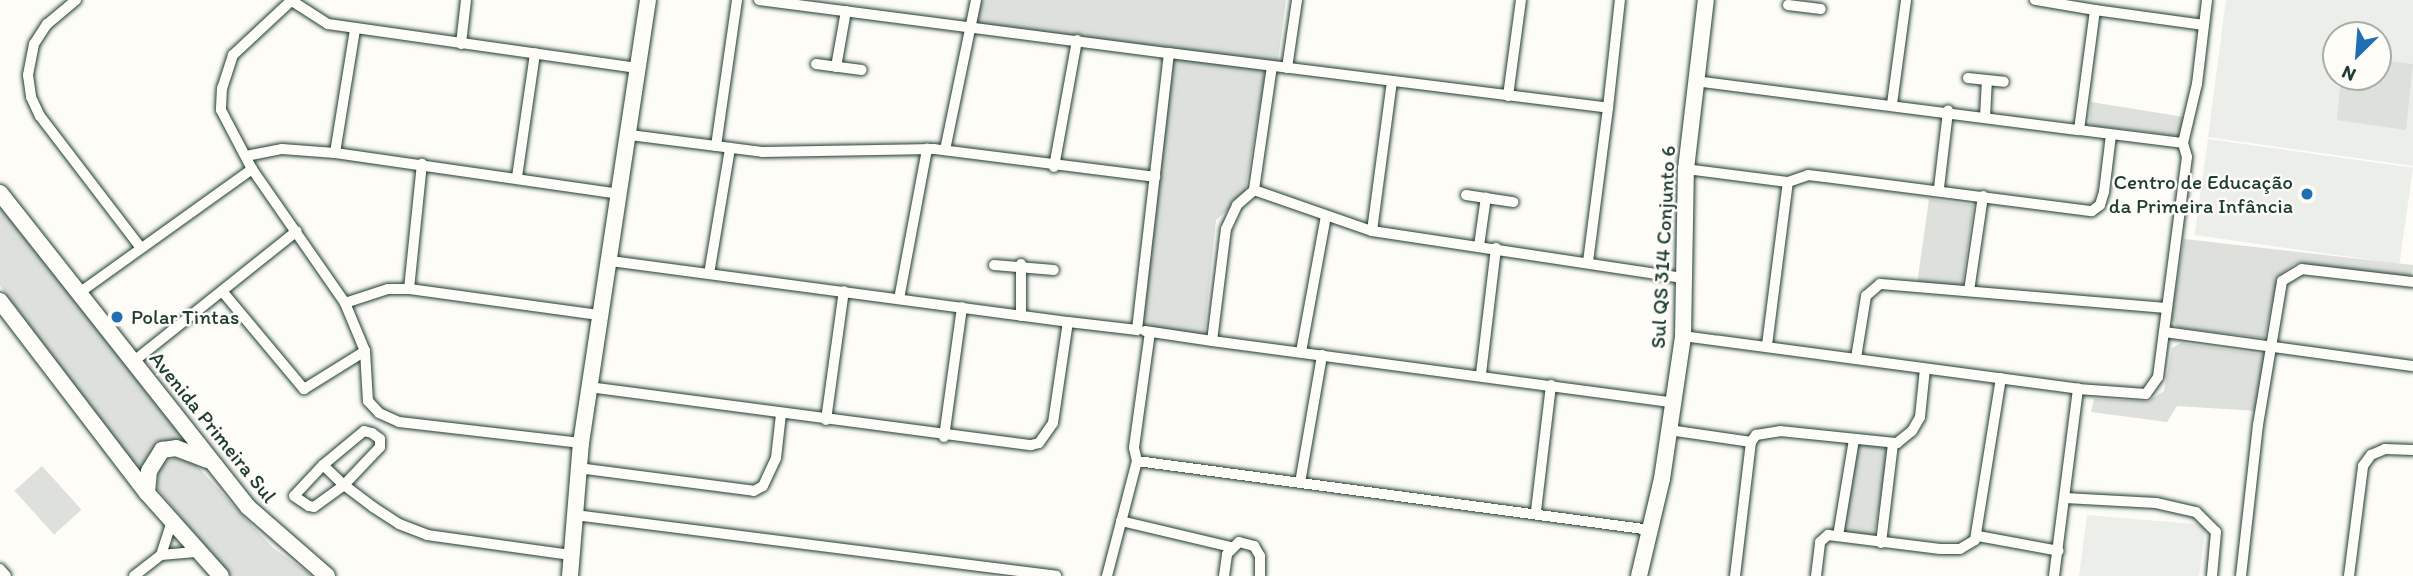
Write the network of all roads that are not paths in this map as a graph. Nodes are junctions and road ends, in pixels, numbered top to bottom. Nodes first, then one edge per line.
1 (76, 0) edge
2 (292, 0) edge
3 (466, 0) edge
4 (648, 0) edge
5 (737, 0) edge
6 (759, 0) edge
7 (976, 0) edge
8 (1297, 0) edge
9 (1521, 0) edge
10 (1620, 0) edge
11 (1706, 0) edge
12 (1906, 0) edge
13 (2035, 0) edge
14 (2207, 0) edge
15 (1807, 4) edge
16 (1788, 5) dead end
17 (1821, 9) dead end
18 (2095, 10) junction
19 (846, 11) junction
20 (2204, 25) junction
21 (969, 27) junction
22 (355, 29) junction
23 (1077, 40) junction
24 (461, 44) junction
25 (535, 53) junction
26 (1169, 53) junction
27 (816, 64) dead end
28 (1272, 66) junction
29 (836, 67) junction
30 (639, 68) junction
31 (1287, 68) junction
32 (862, 70) dead end
33 (1968, 78) dead end
34 (1987, 80) junction
35 (1392, 81) junction
36 (1695, 81) junction
37 (2004, 82) dead end
38 (1508, 96) junction
39 (1892, 104) junction
40 (1608, 108) junction
41 (1948, 111) junction
42 (1985, 117) junction
43 (2079, 130) junction
44 (630, 135) junction
45 (2111, 135) junction
46 (2183, 143) junction
47 (716, 146) junction
48 (730, 148) junction
49 (926, 149) junction
50 (945, 150) junction
51 (335, 153) junction
52 (246, 156) junction
53 (422, 164) junction
54 (1054, 167) junction
55 (252, 169) junction
56 (1686, 169) junction
57 (517, 177) junction
58 (1155, 177) junction
59 (1788, 182) junction
60 (1939, 188) junction
61 (1254, 190) junction
62 (0, 193) edge
63 (620, 194) junction
64 (1466, 195) dead end
65 (1983, 196) junction
66 (1486, 197) junction
67 (1513, 202) dead end
68 (1326, 216) junction
69 (297, 231) junction
70 (1372, 231) junction
71 (1479, 246) junction
72 (140, 247) junction
73 (1496, 248) junction
74 (608, 261) junction
75 (1588, 262) junction
76 (1021, 264) junction
77 (994, 265) dead end
78 (1054, 270) dead end
79 (709, 274) junction
80 (1684, 278) junction
81 (2413, 282) edge
82 (409, 289) junction
83 (222, 291) junction
84 (1969, 291) junction
85 (844, 292) junction
86 (79, 293) junction
87 (899, 299) junction
88 (0, 301) edge
89 (345, 303) junction
90 (961, 307) junction
91 (2167, 308) junction
92 (599, 315) junction
93 (1021, 316) junction
94 (1068, 322) junction
95 (1137, 330) junction
96 (1150, 332) junction
97 (2164, 332) junction
98 (1683, 336) junction
99 (1212, 341) junction
100 (1767, 345) junction
101 (2270, 347) junction
102 (365, 351) junction
103 (1301, 352) junction
104 (1322, 355) junction
105 (1856, 358) junction
106 (134, 361) junction
107 (2413, 366) edge
108 (1925, 369) junction
109 (1481, 374) junction
110 (2001, 378) junction
111 (1551, 385) junction
112 (589, 387) junction
113 (2078, 389) junction
114 (1672, 402) junction
115 (781, 414) junction
116 (826, 420) junction
117 (1669, 430) junction
118 (944, 437) junction
119 (1854, 439) junction
120 (1751, 442) junction
121 (581, 443) junction
122 (1893, 444) junction
123 (2413, 450) edge
124 (210, 461) junction
125 (1137, 461) junction
126 (323, 465) junction
127 (578, 467) junction
128 (1300, 483) junction
129 (344, 485) junction
130 (147, 493) junction
131 (2065, 498) junction
132 (1536, 511) junction
133 (575, 515) junction
134 (172, 521) junction
135 (1121, 521) junction
136 (1651, 530) junction
137 (1838, 536) junction
138 (1978, 536) junction
139 (1881, 543) junction
140 (1231, 547) junction
141 (2059, 551) junction
142 (198, 552) junction
143 (161, 555) junction
144 (571, 555) junction
145 (0, 569) edge
146 (6, 576) edge
147 (134, 576) edge
148 (221, 576) edge
149 (327, 576) edge
150 (570, 576) edge
151 (1056, 576) edge
152 (1107, 576) edge
153 (1224, 576) edge
154 (1260, 576) edge
155 (1639, 576) edge
156 (1735, 576) edge
157 (1816, 576) edge
158 (2054, 576) edge
159 (2212, 576) edge
160 (2241, 576) edge
161 (2348, 576) edge

1 - 72 street
2 - 22 street
2 - 52 street
3 - 24 street
4 - 30 street
5 - 47 street
6 - 19 street
7 - 21 street
8 - 31 street
9 - 38 street
10 - 40 street
11 - 36 street, Sul QS 314 Conjunto 6
12 - 39 street
13 - 18 street
14 - 20 street
15 - 16 street
15 - 17 street
18 - 20 street
18 - 43 street
19 - 21 street
19 - 29 street
20 - 46 street
21 - 23 street
21 - 50 street
22 - 24 street
22 - 51 street
23 - 26 street
23 - 54 street
24 - 25 street
25 - 30 street
25 - 57 street
26 - 28 street
26 - 58 street
27 - 29 street
28 - 31 street
28 - 61 street
29 - 32 street
30 - 44 street
31 - 35 street
33 - 34 street
34 - 37 street
34 - 42 street
35 - 38 street
35 - 70 street
36 - 39 street
36 - 56 street, Sul QS 314 Conjunto 6
38 - 40 street
39 - 41 street
40 - 75 street
41 - 42 street
41 - 60 street
42 - 43 street
43 - 45 street
44 - 47 street
44 - 63 street
45 - 46 street
45 - 65 street
46 - 91 street
47 - 48 street
48 - 49 street
48 - 79 street
49 - 50 street
49 - 87 street
50 - 54 street
51 - 52 street
51 - 53 street
52 - 55 street
53 - 57 street
53 - 82 street
54 - 58 street
55 - 69 street
55 - 72 street
56 - 59 street
56 - 80 street, Sul QS 314 Conjunto 6
57 - 63 street
58 - 95 street
59 - 60 street
59 - 100 street
60 - 65 street
61 - 68 street
61 - 99 street
62 - 86 street, Avenida Primeira Sul
63 - 74 street
64 - 66 street
65 - 84 street
66 - 67 street
66 - 71 street
68 - 70 street
68 - 103 street
69 - 83 street
69 - 89 street
70 - 71 street
71 - 73 street
72 - 86 street
73 - 75 street
73 - 109 street
74 - 79 street
74 - 92 street
75 - 80 street
76 - 77 street
76 - 78 street
76 - 93 street
79 - 85 street
80 - 98 street, Sul QS 314 Conjunto 6
81 - 101 street
82 - 89 street
82 - 92 street
83 - 102 street
83 - 106 street
84 - 91 street
84 - 105 street
85 - 87 street
85 - 116 street
86 - 106 street, Avenida Primeira Sul
87 - 90 street
88 - 130 street
89 - 102 street
90 - 93 street
90 - 118 street
91 - 97 street
92 - 112 street
93 - 94 street
94 - 95 street
94 - 118 street
95 - 96 street
96 - 99 street
96 - 125 street
97 - 101 street
97 - 113 street
98 - 100 street
98 - 114 street, Sul QS 314 Conjunto 6
99 - 103 street
100 - 105 street
101 - 107 street
101 - 160 street
102 - 121 street
103 - 104 street
104 - 109 street
104 - 128 street
105 - 108 street
106 - 124 street, Avenida Primeira Sul
108 - 110 street
108 - 122 street
109 - 111 street
110 - 113 street
110 - 138 street
111 - 114 street
111 - 132 street
112 - 115 street
112 - 121 street
113 - 131 street
114 - 117 street, Sul QS 314 Conjunto 6
115 - 116 street
115 - 127 street
116 - 118 street
117 - 120 street
117 - 136 street, Sul QS 314 Conjunto 6
119 - 120 street
119 - 122 street
119 - 137 street
120 - 156 street
121 - 127 street
122 - 139 street
123 - 161 street
124 - 130 street
124 - 149 street, Avenida Primeira Sul
125 - 128 street
125 - 135 street
126 - 129 street
126 - 129 street
126 - 129 street
127 - 133 street
128 - 132 street
129 - 144 street
130 - 134 street
131 - 141 street
131 - 159 street
132 - 136 street
133 - 144 street
133 - 151 street
134 - 142 street
134 - 143 street
135 - 140 street
135 - 152 street
136 - 155 street, Sul QS 314 Conjunto 6
137 - 139 street
137 - 157 street
138 - 139 street
138 - 141 street
140 - 153 street
140 - 154 street
141 - 158 street
142 - 143 street
142 - 148 street
143 - 147 street
144 - 150 street
145 - 146 street

